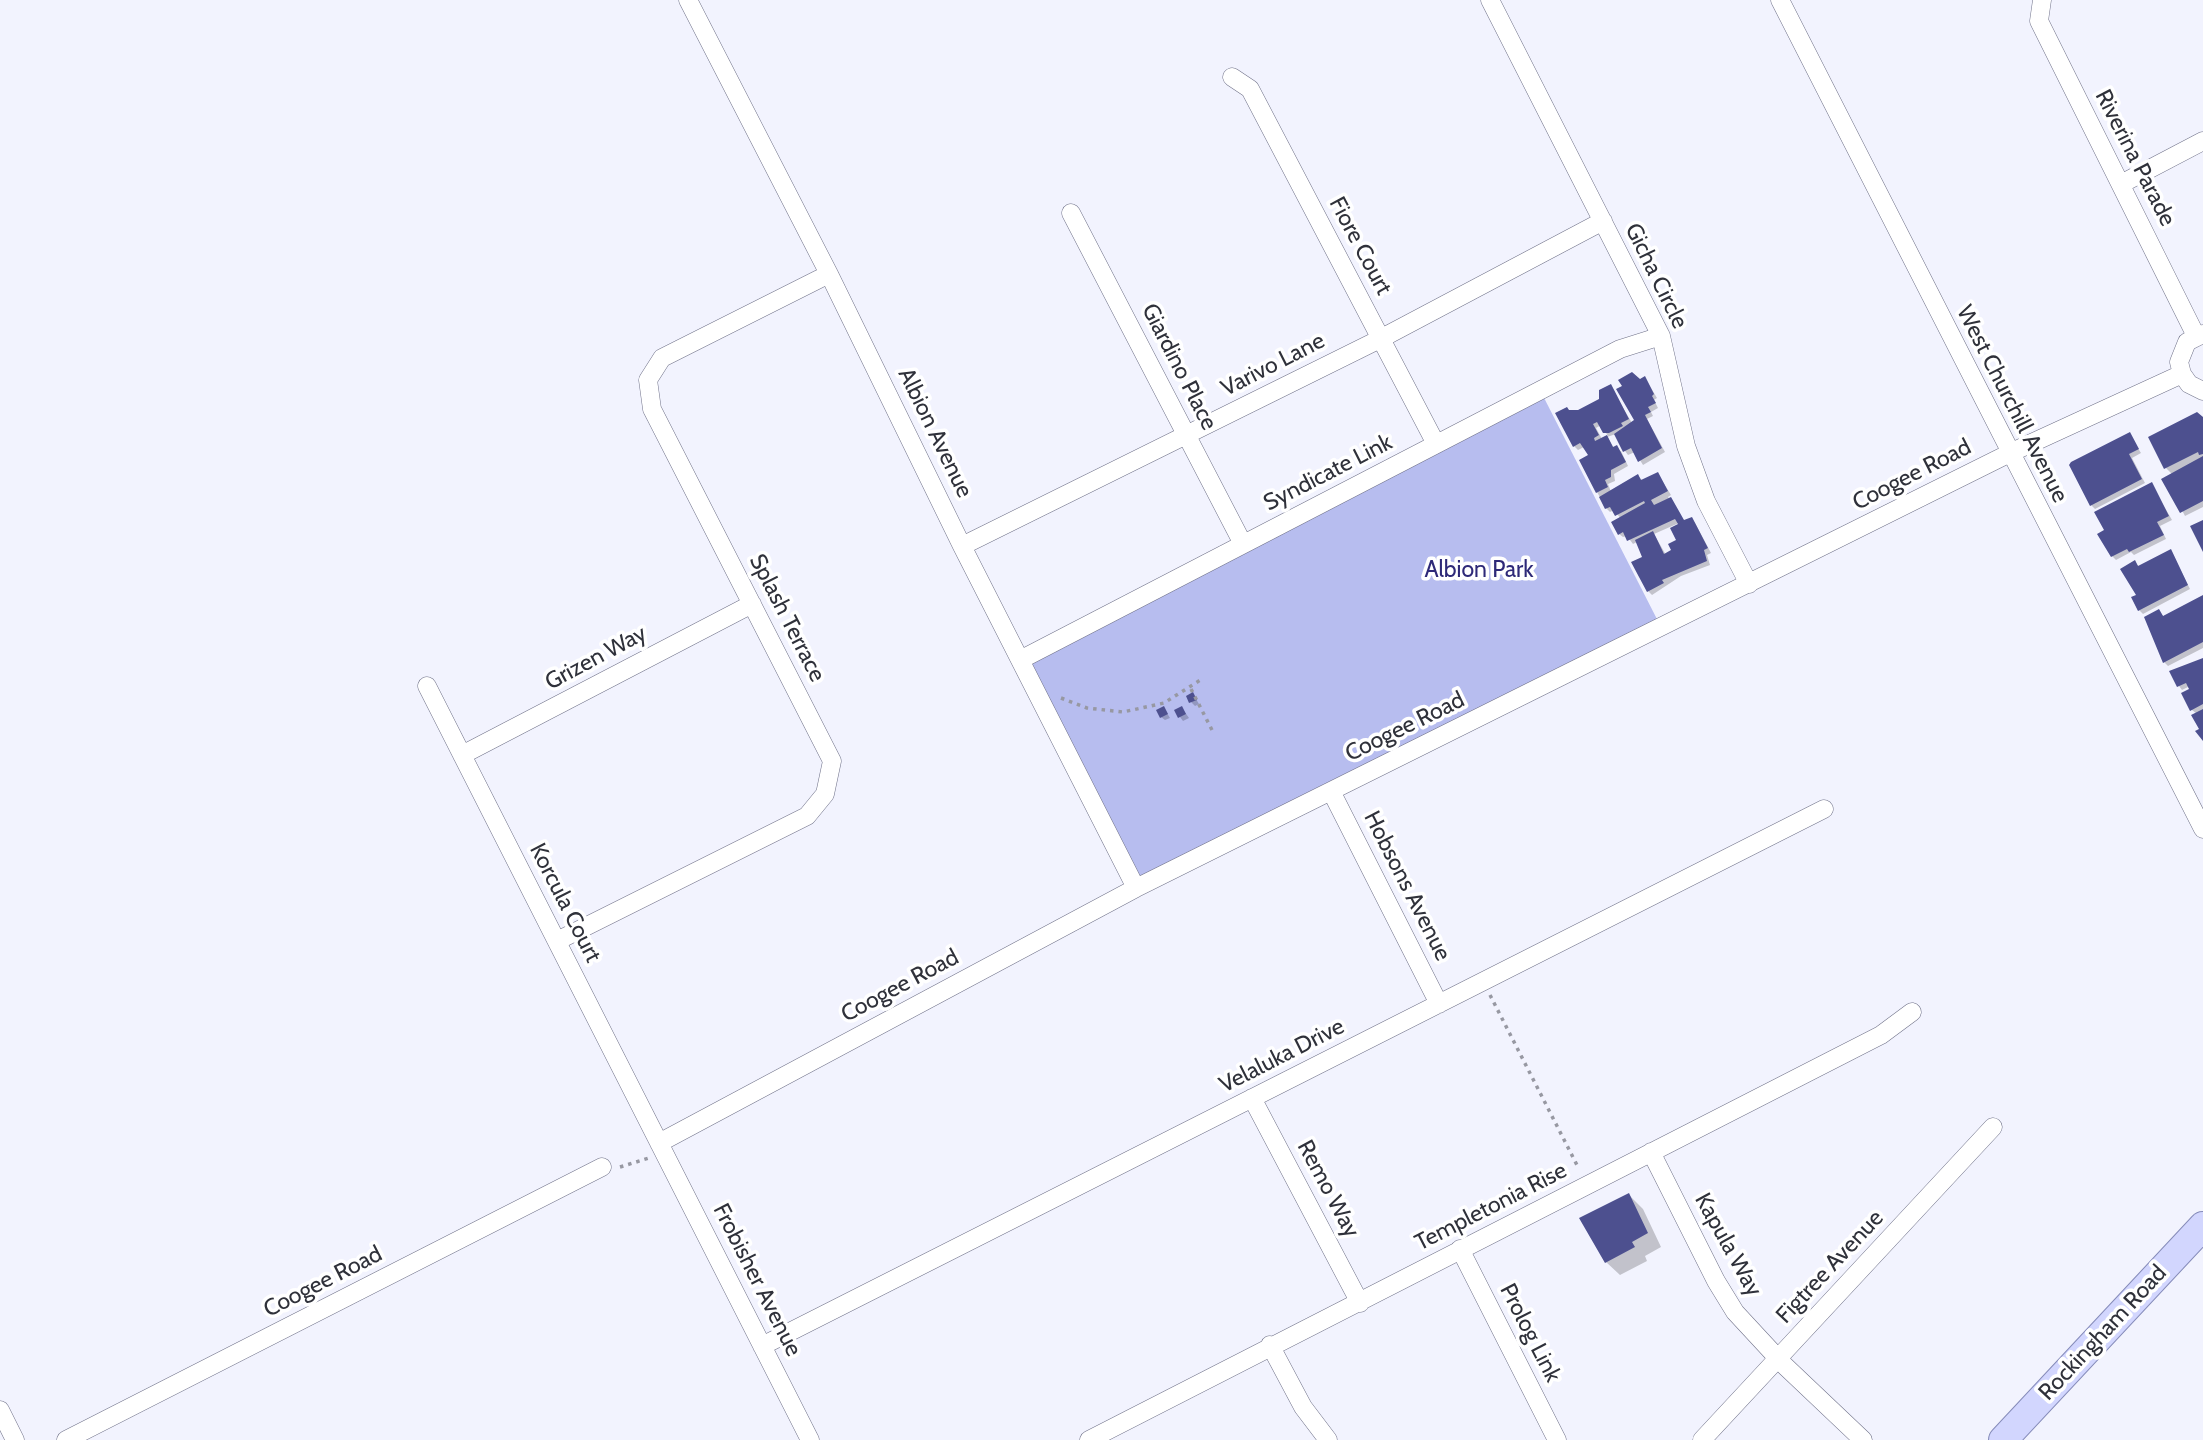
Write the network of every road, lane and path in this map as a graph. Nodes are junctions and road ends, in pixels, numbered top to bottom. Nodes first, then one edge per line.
1 (688, 0) edge
2 (1490, 0) edge
3 (1780, 0) edge
4 (2042, 0) edge
5 (1232, 77) dead end
6 (2203, 141) edge
7 (2121, 184) junction
8 (1071, 213) dead end
9 (1602, 221) junction
10 (829, 274) junction
11 (2200, 335) edge
12 (1661, 337) junction
13 (1380, 339) junction
14 (2182, 374) junction
15 (2203, 391) edge
16 (1186, 435) junction
17 (1436, 444) junction
18 (2010, 453) junction
19 (1242, 544) junction
20 (962, 546) junction
21 (1749, 584) junction
22 (752, 604) junction
23 (1020, 660) junction
24 (1202, 680) dead end
25 (427, 686) dead end
26 (1191, 689) junction
27 (1061, 698) dead end
28 (1212, 730) dead end
29 (462, 755) junction
30 (1331, 791) junction
31 (1824, 809) dead end
32 (2203, 829) edge
33 (1136, 888) junction
34 (557, 941) junction
35 (1483, 981) junction
36 (1439, 1004) junction
37 (1912, 1012) dead end
38 (1252, 1098) junction
39 (1993, 1127) dead end
40 (661, 1147) junction
41 (1651, 1152) junction
42 (602, 1167) joint
43 (1587, 1185) junction
44 (2203, 1226) edge
45 (1460, 1249) junction
46 (1360, 1303) junction
47 (1270, 1345) junction
48 (762, 1346) junction
49 (1778, 1359) junction
50 (0, 1410) edge
51 (15, 1440) edge
52 (66, 1440) edge
53 (810, 1440) edge
54 (1089, 1440) edge
55 (1328, 1440) edge
56 (1557, 1440) edge
57 (1702, 1440) edge
58 (1863, 1440) edge
59 (2003, 1440) edge

1 - 10 street, Albion Avenue
2 - 9 street, Gicha Circle
3 - 18 street, West Churchill Avenue
4 - 7 street, Riverina Parade
5 - 13 street, Fiore Court
6 - 7 street
7 - 11 street, Riverina Parade
8 - 16 street, Giardino Place
9 - 12 street, Gicha Circle
9 - 13 street, Varivo Lane
10 - 20 street, Albion Avenue
10 - 22 street, Splash Terrace
11 - 14 street
12 - 17 street, Syndicate Link
12 - 21 street, Gicha Circle
13 - 16 street, Varivo Lane
13 - 17 street, Fiore Court
14 - 15 street
14 - 18 street, Coogee Road
16 - 19 street, Giardino Place
16 - 20 street, Varivo Lane
17 - 19 street, Syndicate Link
18 - 21 street, Coogee Road
18 - 32 street, West Churchill Avenue
19 - 23 street, Syndicate Link
20 - 23 street, Albion Avenue
21 - 30 street, Coogee Road
22 - 29 street, Grizen Way
22 - 34 street, Splash Terrace
23 - 33 street, Albion Avenue
24 - 26 path
25 - 29 street, Korcula Court
26 - 27 path
26 - 28 path
29 - 34 street, Korcula Court
30 - 33 street, Coogee Road
30 - 36 street, Hobsons Avenue
31 - 35 street, Velaluka Drive
33 - 40 street, Coogee Road
34 - 40 street, Korcula Court
35 - 36 street, Velaluka Drive
35 - 43 path
36 - 38 street, Velaluka Drive
37 - 41 street, Templetonia Rise
38 - 46 street, Remo Way
38 - 48 street, Velaluka Drive
39 - 49 street, Figtree Avenue
40 - 42 path
40 - 48 street, Frobisher Avenue
41 - 43 street, Templetonia Rise
41 - 49 street, Kapula Way
42 - 52 street, Coogee Road
43 - 45 street, Templetonia Rise
44 - 59 main road, Rockingham Road
45 - 46 street, Templetonia Rise
45 - 56 street, Prolog Link
46 - 47 street, Templetonia Rise
47 - 54 street, Templetonia Rise
47 - 55 street
48 - 53 street, Frobisher Avenue
49 - 57 street, Figtree Avenue
49 - 58 street, Kapula Way
50 - 51 street

